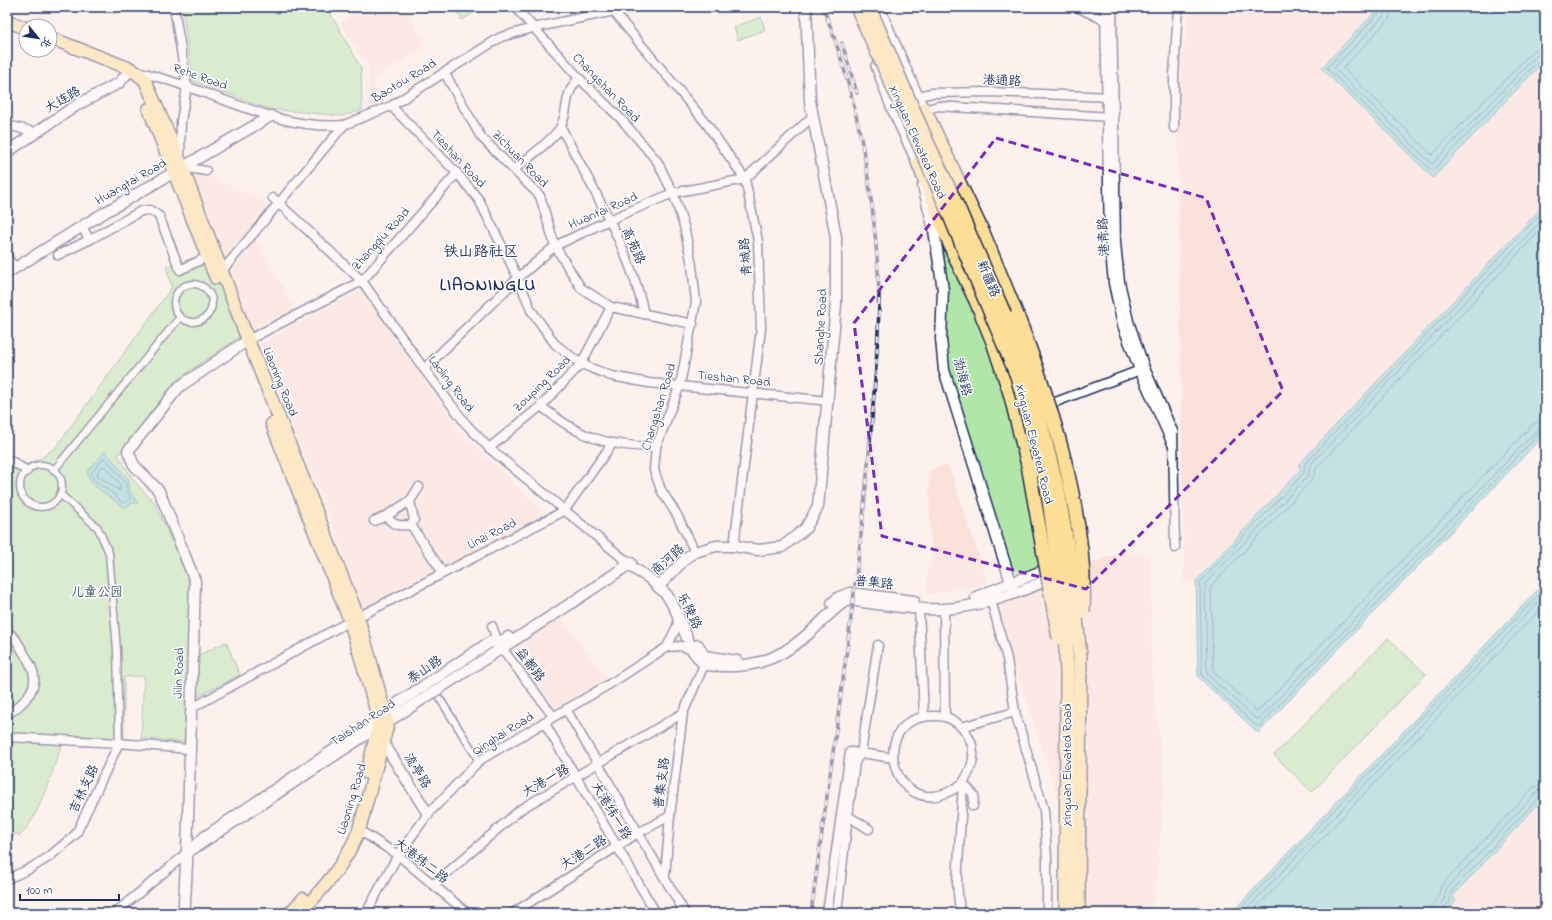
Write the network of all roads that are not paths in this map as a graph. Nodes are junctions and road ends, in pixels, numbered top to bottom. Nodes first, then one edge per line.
1 (174, 7) edge
2 (515, 7) edge
3 (633, 7) edge
4 (806, 7) edge
5 (850, 7) edge
6 (857, 7) edge
7 (869, 7) edge
8 (878, 7) edge
9 (1077, 7) edge
10 (1105, 7) edge
11 (1112, 7) edge
12 (1178, 7) edge
13 (614, 12) junction
14 (7, 21) edge
15 (1109, 22) junction
16 (18, 25) edge
17 (7, 27) edge
18 (533, 28) junction
19 (18, 32) edge
20 (58, 41) edge
21 (58, 47) edge
22 (129, 72) junction
23 (444, 72) junction
24 (579, 78) junction
25 (187, 87) junction
26 (917, 95) junction
27 (1110, 97) junction
28 (391, 106) junction
29 (893, 108) junction
30 (924, 110) junction
31 (271, 116) junction
32 (813, 116) junction
33 (1110, 117) junction
34 (900, 124) junction
35 (344, 125) junction
36 (7, 126) edge
37 (561, 127) junction
38 (1174, 128) dead end
39 (35, 132) junction
40 (7, 152) edge
41 (918, 162) junction
42 (178, 170) junction
43 (514, 170) junction
44 (206, 171) dead end
45 (457, 173) junction
46 (745, 179) junction
47 (673, 193) junction
48 (276, 201) junction
49 (609, 220) junction
50 (82, 226) junction
51 (89, 240) junction
52 (555, 246) junction
53 (58, 255) dead end
54 (7, 257) edge
55 (207, 258) junction
56 (11, 271) edge
57 (222, 272) junction
58 (518, 278) junction
59 (362, 281) junction
60 (611, 307) junction
61 (644, 314) junction
62 (180, 317) junction
63 (693, 324) junction
64 (245, 342) junction
65 (581, 364) junction
66 (424, 369) junction
67 (1142, 369) junction
68 (680, 385) junction
69 (753, 393) junction
70 (829, 401) junction
71 (541, 406) junction
72 (1044, 407) junction
73 (612, 444) junction
74 (656, 447) junction
75 (489, 448) junction
76 (128, 451) joint
77 (7, 460) edge
78 (27, 470) junction
79 (54, 470) junction
80 (420, 487) dead end
81 (60, 494) junction
82 (410, 501) junction
83 (564, 511) junction
84 (386, 516) junction
85 (374, 520) dead end
86 (411, 526) junction
87 (734, 546) junction
88 (1175, 548) dead end
89 (696, 552) junction
90 (628, 562) junction
91 (1078, 562) joint
92 (673, 572) junction
93 (1052, 572) junction
94 (443, 573) junction
95 (652, 574) junction
96 (662, 586) junction
97 (1013, 588) junction
98 (991, 600) junction
99 (919, 608) junction
100 (944, 608) junction
101 (676, 611) junction
102 (354, 619) junction
103 (492, 626) dead end
104 (7, 632) edge
105 (500, 645) junction
106 (878, 645) dead end
107 (667, 647) junction
108 (692, 650) junction
109 (1080, 657) junction
110 (704, 660) junction
111 (1067, 674) junction
112 (440, 699) dead end
113 (192, 708) junction
114 (566, 709) junction
115 (1015, 712) junction
116 (683, 713) junction
117 (7, 714) edge
118 (553, 716) junction
119 (924, 716) junction
120 (945, 717) junction
121 (382, 721) junction
122 (544, 722) junction
123 (961, 727) junction
124 (7, 731) edge
125 (10, 737) edge
126 (383, 742) junction
127 (119, 743) junction
128 (189, 750) junction
129 (861, 753) junction
130 (476, 756) dead end
131 (893, 758) junction
132 (598, 763) junction
133 (577, 778) junction
134 (963, 783) junction
135 (973, 806) dead end
136 (428, 814) junction
137 (670, 816) junction
138 (848, 816) junction
139 (869, 829) dead end
140 (359, 830) junction
141 (638, 833) junction
142 (618, 846) junction
143 (187, 853) junction
144 (398, 855) junction
145 (665, 876) junction
146 (7, 879) edge
147 (433, 885) junction
148 (116, 913) edge
149 (184, 913) edge
150 (290, 913) edge
151 (300, 913) edge
152 (366, 913) edge
153 (467, 913) edge
154 (513, 913) edge
155 (656, 913) edge
156 (685, 913) edge
157 (827, 913) edge
158 (837, 913) edge
159 (960, 913) edge
160 (1047, 913) edge
161 (1066, 913) edge
162 (1078, 913) edge

1 - 25 street
2 - 18 street, Changshan Road
3 - 13 street, Baotou Road
4 - 32 street, Shanghe Road
5 - 29 main road, 新疆路
6 - 111 highway, Xinguan Elevated Road, bridge
7 - 109 highway, Xinguan Elevated Road, bridge
8 - 26 main road, 新疆路
9 - 15 street
10 - 15 street
11 - 15 street
12 - 38 street
13 - 18 street, Baotou Road
13 - 46 street, 青城路
14 - 16 main road
15 - 27 street, 港青路
17 - 19 main road
18 - 23 street, Baotou Road
18 - 24 street, Changshan Road
20 - 22 main road, Rehe Road
21 - 22 main road, Rehe Road
22 - 25 street, Rehe Road
22 - 39 street, 大连路
22 - 42 main road, Liaoning Road
23 - 28 street, Baotou Road
23 - 43 street, Zichuan Road
24 - 37 street
24 - 47 street, Changshan Road
25 - 31 street, Rehe Road
25 - 42 street
26 - 27 street, 港通路
26 - 29 street, 港通路
26 - 30 main road, 新疆路
27 - 33 street, 港青路
28 - 35 street, Baotou Road
28 - 45 street, Tieshan Road
29 - 34 main road, 新疆路
30 - 33 street
30 - 34 street
30 - 72 main road, 新疆路
30 - 109 highway, bridge
31 - 35 street, Rehe Road
31 - 42 street, Huangtai Road
32 - 46 street
32 - 70 street, Shanghe Road
33 - 67 street, 港青路
34 - 41 main road, 新疆路
35 - 48 street, Baotou Road
36 - 39 street
37 - 43 street
37 - 49 street, 高苑路
39 - 40 street, 大连路
41 - 93 main road, 新疆路
41 - 97 street, 渤海路
41 - 111 highway, bridge
42 - 44 street
42 - 50 street, Huangtai Road
42 - 55 main road, Liaoning Road
42 - 57 main road, Liaoning Road
43 - 52 street, Zichuan Road
45 - 58 street, Tieshan Road
45 - 59 street, Zhangqiu Road
46 - 47 street, Huantai Road
46 - 69 street, 青城路
47 - 49 street, Huantai Road
47 - 63 street, Changshan Road
48 - 57 street, Baotou Road
48 - 59 street, Laoling Road
49 - 52 street, Huantai Road
49 - 61 street, 高苑路
50 - 51 street
50 - 56 street, Huangtai Road
51 - 53 street
51 - 55 street
52 - 58 street, Huantai Road
52 - 60 street, Zichuan Road
54 - 56 street
55 - 64 main road, Liaoning Road
57 - 64 main road, Liaoning Road
58 - 65 street, Tieshan Road
58 - 66 street, Huantai Road
59 - 64 street, Zhangqiu Road
59 - 66 street, Laoling Road
60 - 61 street, Zichuan Road
60 - 65 street, Zouping Road
61 - 63 street, Zichuan Road
62 - 62 street
62 - 79 street
63 - 68 street, Changshan Road
64 - 76 street, Zhangqiu Road
64 - 102 main road, Liaoning Road
65 - 68 street, Tieshan Road
65 - 71 street, Zouping Road
66 - 75 street, Laoling Road
67 - 72 street
67 - 88 street, 港青路
68 - 69 street, Tieshan Road
68 - 74 street, Changshan Road
69 - 70 street, Tieshan Road
69 - 87 street, 青城路
70 - 87 street, Shanghe Road
71 - 73 street
71 - 75 street, Zouping Road
72 - 91 main road, 新疆路
73 - 74 street
73 - 83 street, Linzi Road
74 - 89 street, Changshan Road
75 - 83 street, Laoling Road
76 - 113 street, Jilin Road
77 - 78 street
78 - 79 street
78 - 81 street
79 - 81 street
80 - 82 street
81 - 127 street
82 - 84 street
82 - 86 street
83 - 90 street, Laoling Road
83 - 94 street, Linzi Road
84 - 85 street
84 - 86 street
86 - 94 street
87 - 89 street, Shanghe Road
89 - 92 street, 商河路
89 - 96 street, 商河路
90 - 95 street
90 - 96 street, 乐陵路
90 - 105 street
91 - 93 street
92 - 95 street
92 - 96 street, 商河路
93 - 97 street
94 - 102 street, Linzi Road
95 - 96 street
96 - 101 street, 乐陵路
96 - 110 street
97 - 98 street, 普集路
97 - 110 street, 普集路
98 - 100 street, 普集路
98 - 115 street
99 - 100 street, 普集路
99 - 110 street, 普集路
99 - 119 street
100 - 120 street
101 - 107 street
101 - 108 street, 乐陵路
102 - 113 street, Linzi Road
102 - 121 main road, Liaoning Road
103 - 105 street, 益都路
104 - 117 street
105 - 118 street, 益都路
105 - 121 street, Taishan Road
106 - 129 street
107 - 108 street
107 - 114 street, Qinghai Road
108 - 110 street, 乐陵路
109 - 162 highway, Xinguan Elevated Road, bridge
110 - 116 street, 普集支路
111 - 161 highway, Xinguan Elevated Road, bridge
112 - 130 street
113 - 128 street, Jilin Road
114 - 118 street, Qinghai Road
114 - 132 street, 大港纬一路
115 - 123 street
115 - 160 street
116 - 132 street, 大港一路
116 - 137 street, 普集支路
118 - 122 street, Qinghai Road
119 - 120 street
119 - 131 street
120 - 123 street
121 - 126 main road, Liaoning Road
121 - 143 street
121 - 150 main road, Liaoning Road
122 - 133 street, 大港纬一路
122 - 136 street, Qinghai Road
123 - 134 street
124 - 125 street
125 - 127 street
126 - 136 street, 流亭路
126 - 140 main road, Liaoning Road
127 - 128 street
127 - 146 street, 吉林支路
128 - 143 street, Jilin Road
129 - 131 street
129 - 138 street
129 - 157 street
131 - 134 street
132 - 133 street, 大港一路
132 - 141 street, 大港纬一路
133 - 142 street, 大港纬一路
133 - 147 street, 大港一路
134 - 135 street
134 - 159 street
136 - 144 street, Qinghai Road
137 - 141 street, 大港二路
137 - 145 street, 普集支路
138 - 139 street
138 - 158 street
140 - 144 street, 大港纬二路
140 - 151 main road, Liaoning Road
141 - 142 street, 大港二路
141 - 145 street, 大港纬一路
142 - 154 street, 大港二路
142 - 155 street, 大港纬一路
143 - 148 street
143 - 149 main road, Jilin Road
144 - 147 street, 大港纬二路
144 - 152 street, Qinghai Road
145 - 156 street
147 - 153 street, 大港纬二路

